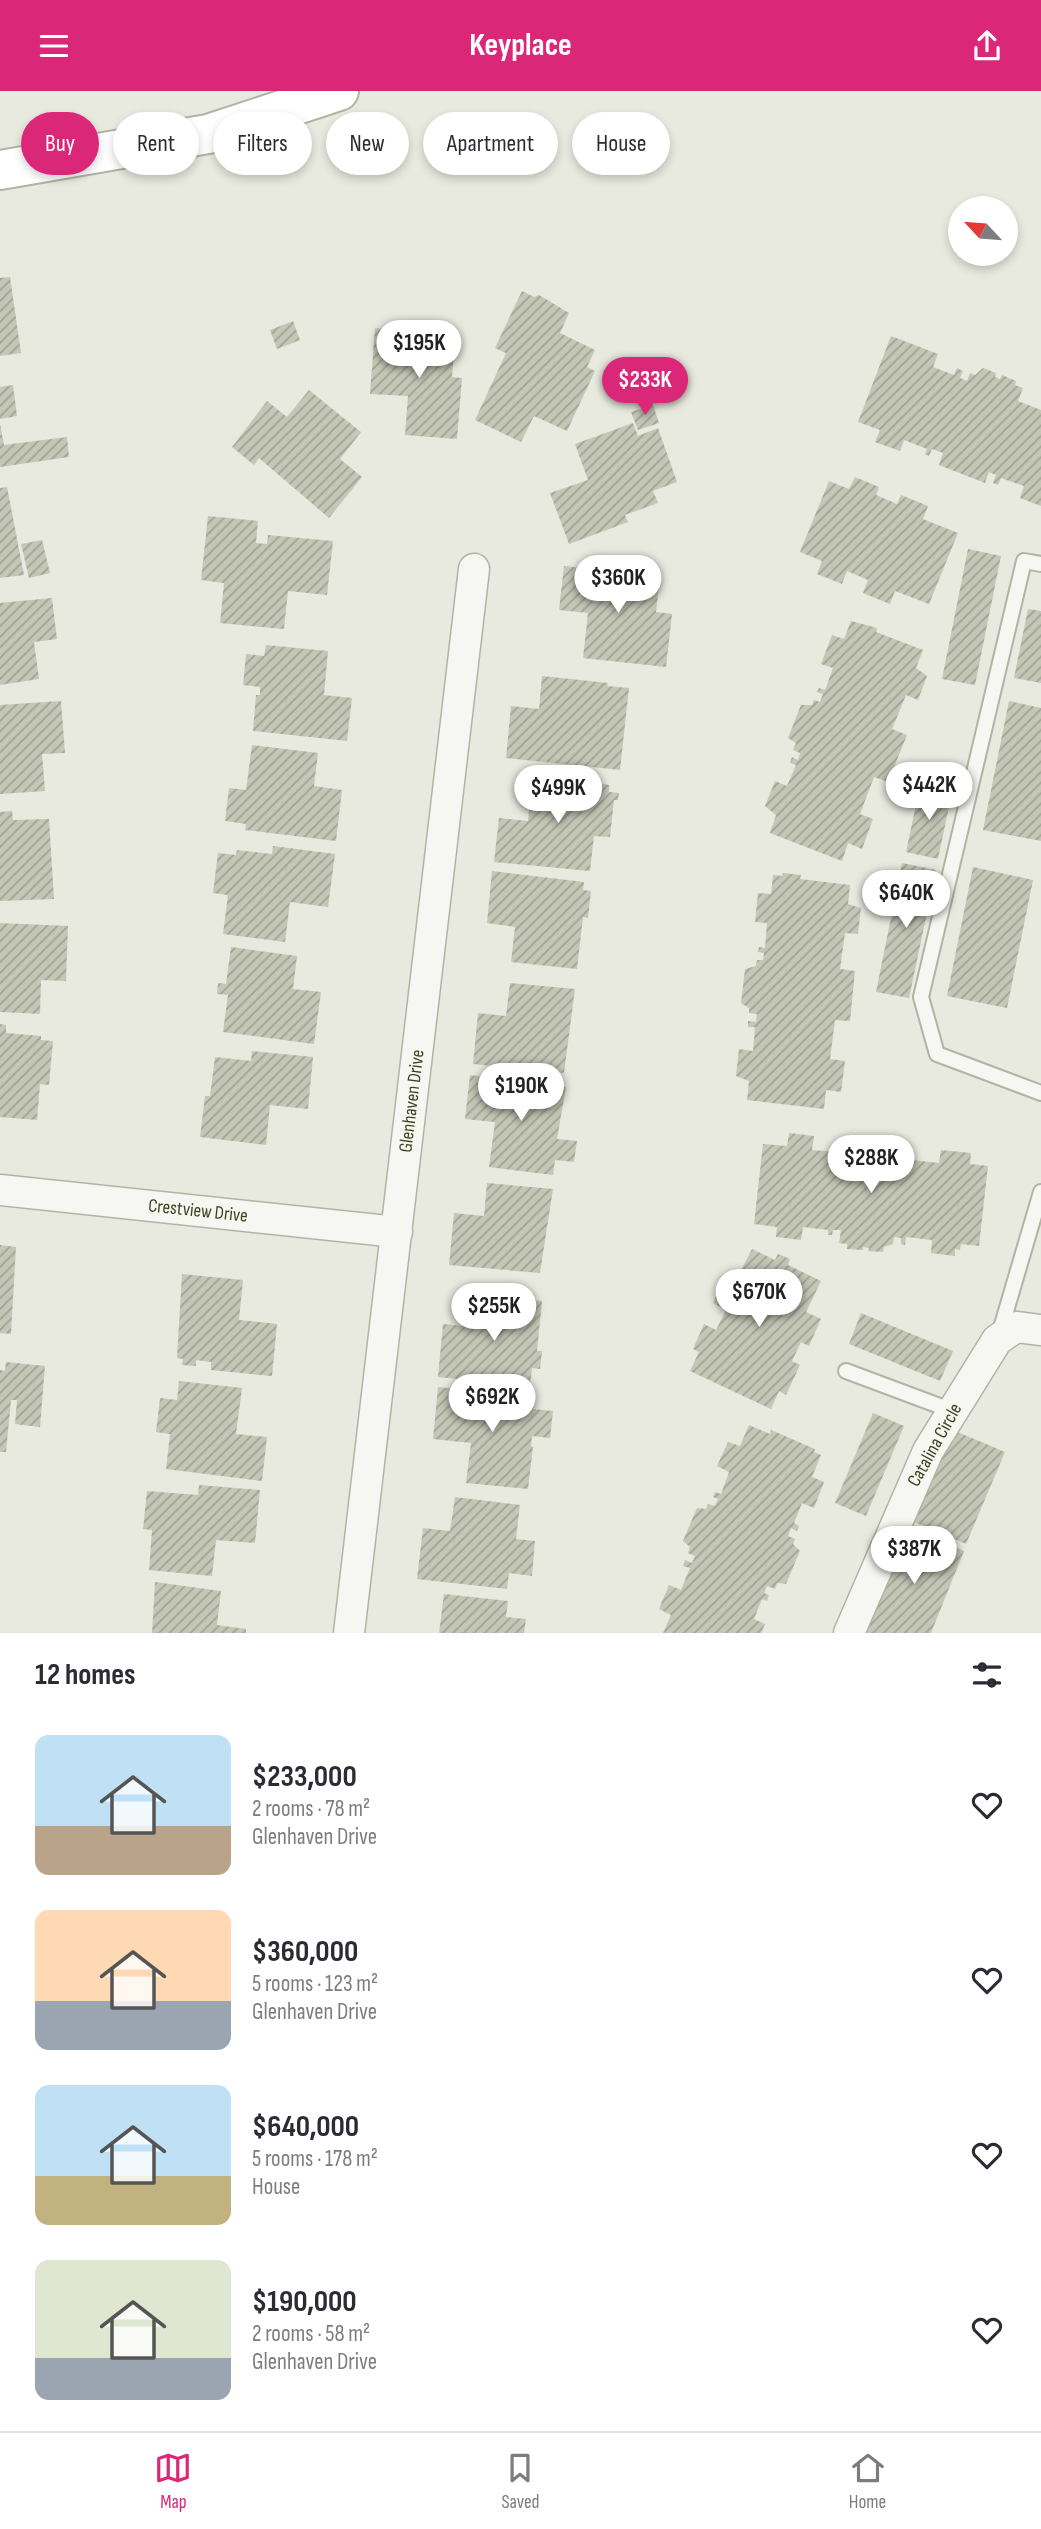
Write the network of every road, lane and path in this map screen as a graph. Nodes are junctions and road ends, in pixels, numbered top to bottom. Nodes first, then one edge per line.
1 (339, 91) edge
2 (0, 170) edge
3 (1041, 564) edge
4 (474, 569) dead end
5 (1041, 1093) edge
6 (0, 1190) edge
7 (1041, 1192) edge
8 (397, 1232) junction
9 (1041, 1330) edge
10 (997, 1340) junction
11 (846, 1371) dead end
12 (953, 1411) junction
13 (349, 1633) edge
14 (849, 1633) edge

1 - 2 main road
3 - 5 lane
4 - 8 street, Glenhaven Drive
6 - 8 street, Crestview Drive
7 - 10 lane, Catalina Circle
8 - 13 street, Glenhaven Drive
9 - 10 street
10 - 12 street, Catalina Circle
11 - 12 lane
12 - 14 street, Catalina Circle

